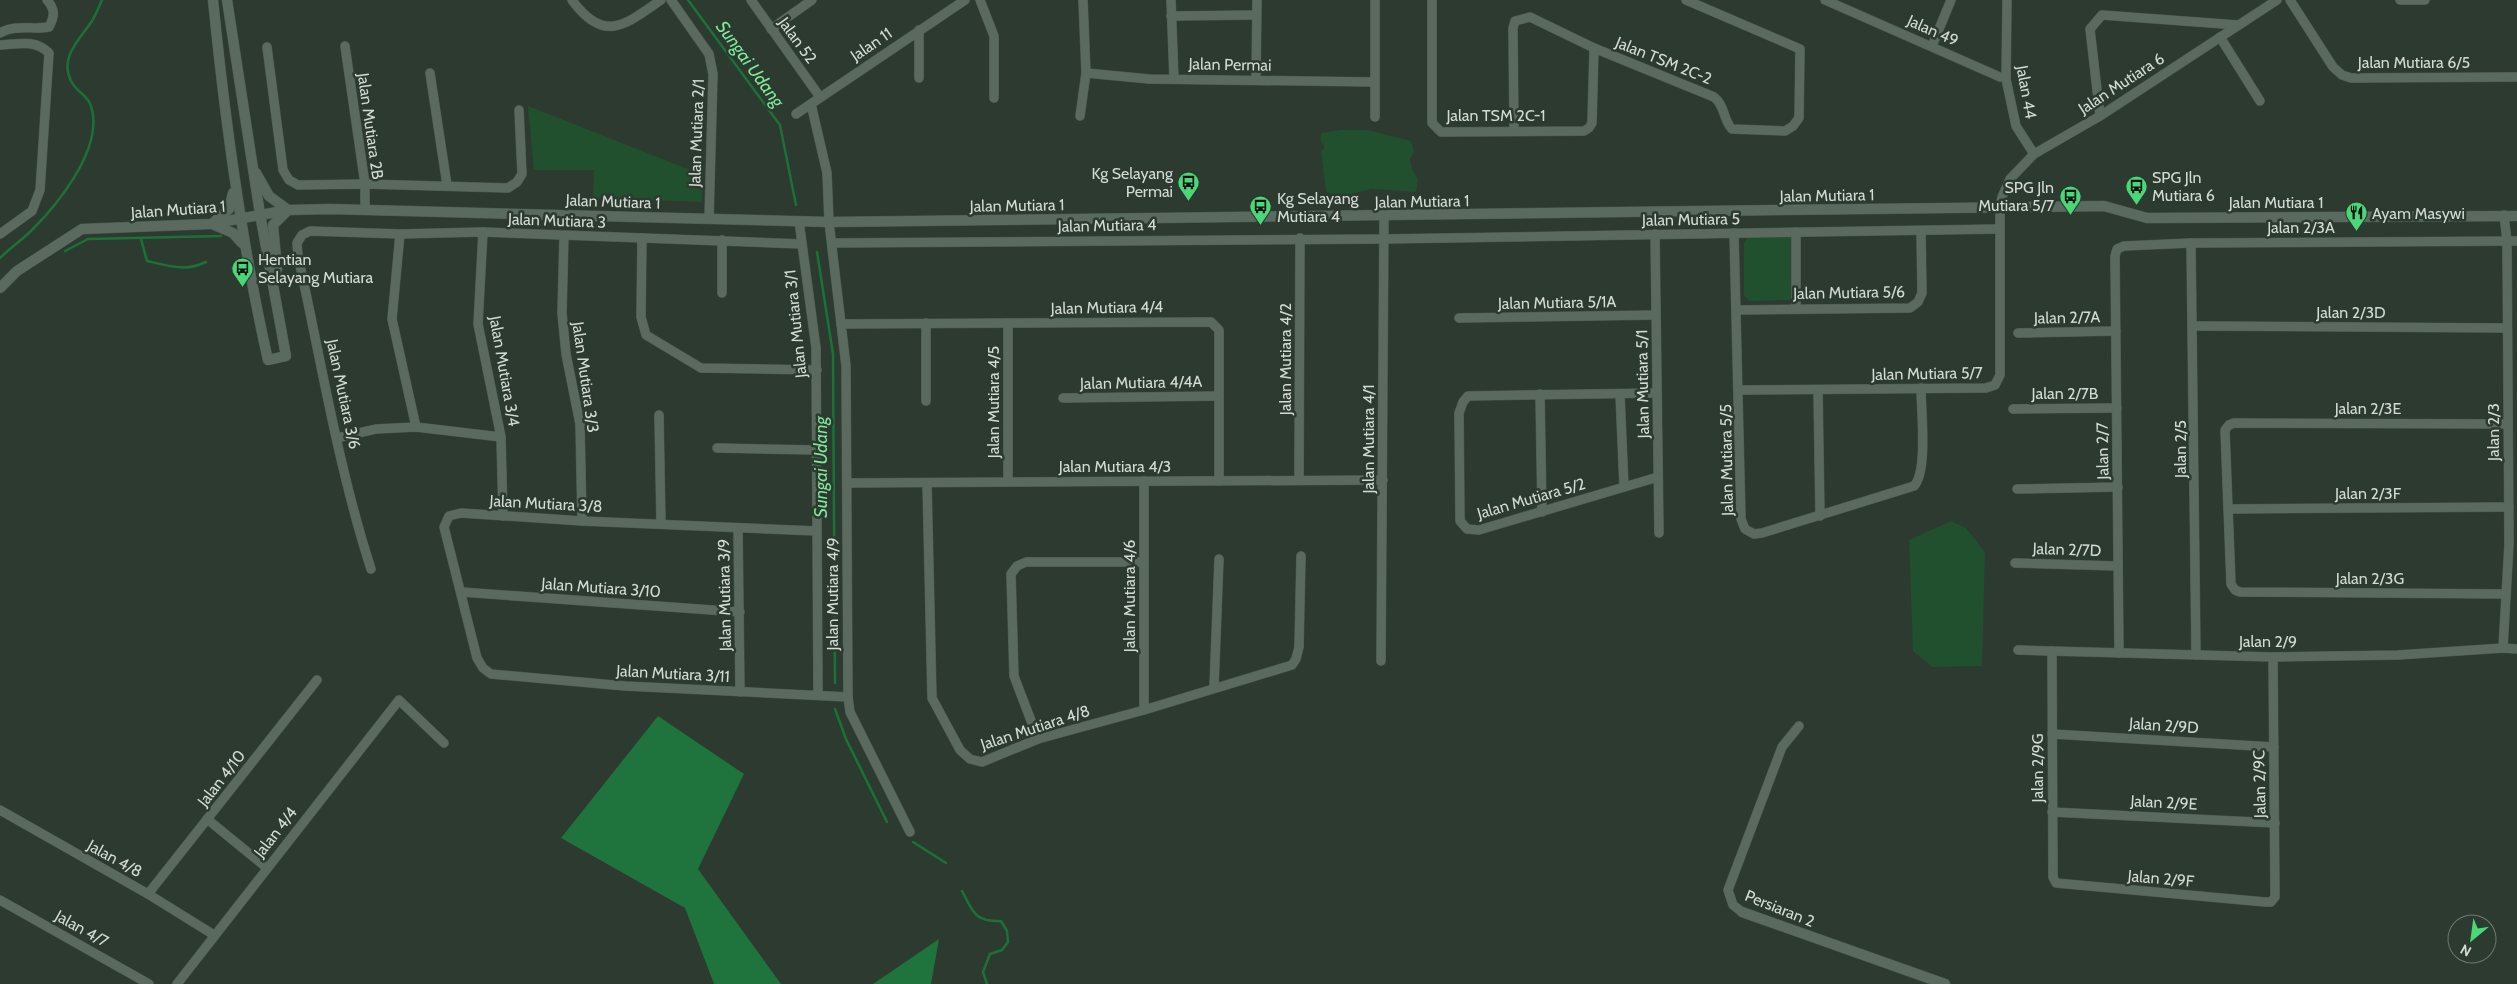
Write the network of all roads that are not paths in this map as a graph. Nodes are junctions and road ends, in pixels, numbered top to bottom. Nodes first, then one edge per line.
1 (47, 0) edge
2 (213, 0) edge
3 (227, 0) edge
4 (572, 0) edge
5 (661, 0) edge
6 (671, 0) edge
7 (751, 0) edge
8 (812, 0) edge
9 (965, 0) edge
10 (980, 0) edge
11 (1083, 0) edge
12 (1172, 0) edge
13 (1257, 0) edge
14 (1375, 0) edge
15 (1432, 0) edge
16 (1686, 0) edge
17 (1825, 0) edge
18 (1951, 0) edge
19 (2007, 0) edge
20 (2277, 0) edge
21 (2290, 0) edge
22 (2400, 0) edge
23 (2425, 0) edge
24 (1256, 15) junction
25 (1171, 16) junction
26 (2238, 25) junction
27 (771, 28) junction
28 (919, 30) junction
29 (0, 34) edge
30 (2220, 37) junction
31 (0, 45) edge
32 (345, 46) dead end
33 (1932, 46) junction
34 (267, 47) dead end
35 (1594, 48) junction
36 (430, 73) dead end
37 (1086, 73) junction
38 (2000, 77) dead end
39 (2517, 77) edge
40 (919, 78) dead end
41 (1174, 79) junction
42 (1256, 79) junction
43 (1374, 82) junction
44 (820, 97) junction
45 (994, 98) dead end
46 (2260, 101) dead end
47 (811, 104) junction
48 (518, 110) dead end
49 (796, 114) dead end
50 (1080, 116) dead end
51 (1375, 116) dead end
52 (2100, 116) junction
53 (1514, 130) junction
54 (2034, 154) junction
55 (254, 170) junction
56 (364, 184) junction
57 (447, 185) junction
58 (234, 187) junction
59 (2000, 207) junction
60 (288, 210) junction
61 (365, 210) junction
62 (260, 214) junction
63 (1384, 216) junction
64 (2504, 216) junction
65 (2517, 216) edge
66 (240, 218) junction
67 (709, 219) junction
68 (799, 221) junction
69 (829, 222) junction
70 (210, 224) junction
71 (1999, 229) junction
72 (310, 231) joint
73 (1921, 231) junction
74 (483, 232) junction
75 (1796, 232) junction
76 (1734, 233) junction
77 (0, 234) edge
78 (400, 234) junction
79 (1655, 234) junction
80 (564, 236) junction
81 (642, 238) junction
82 (1300, 238) junction
83 (1384, 239) junction
84 (722, 240) junction
85 (2517, 240) edge
86 (2507, 241) junction
87 (832, 243) junction
88 (2191, 243) junction
89 (802, 244) junction
90 (244, 245) junction
91 (2116, 249) joint
92 (271, 279) junction
93 (0, 288) edge
94 (722, 292) dead end
95 (1796, 308) junction
96 (1737, 310) junction
97 (1656, 315) junction
98 (1459, 318) dead end
99 (926, 323) junction
100 (1008, 323) junction
101 (841, 324) junction
102 (2194, 326) junction
103 (2507, 328) junction
104 (2116, 331) junction
105 (2018, 333) dead end
106 (816, 370) junction
107 (1921, 388) junction
108 (1739, 390) junction
109 (1818, 390) junction
110 (1657, 393) junction
111 (1540, 394) junction
112 (1620, 394) junction
113 (1219, 396) junction
114 (1063, 398) dead end
115 (926, 401) dead end
116 (2117, 408) junction
117 (2013, 409) dead end
118 (659, 415) dead end
119 (2508, 424) junction
120 (416, 426) junction
121 (501, 437) junction
122 (338, 438) junction
123 (717, 448) dead end
124 (817, 450) junction
125 (1658, 477) junction
126 (1299, 480) junction
127 (1383, 480) junction
128 (1144, 481) junction
129 (1219, 481) junction
130 (1008, 482) junction
131 (847, 483) junction
132 (927, 483) junction
133 (1624, 487) junction
134 (2118, 487) junction
135 (2017, 489) dead end
136 (2509, 507) junction
137 (2228, 508) junction
138 (1542, 512) junction
139 (503, 516) junction
140 (1820, 516) junction
141 (582, 521) junction
142 (660, 524) junction
143 (738, 529) junction
144 (817, 531) junction
145 (1659, 533) dead end
146 (1301, 556) dead end
147 (1219, 559) dead end
148 (1144, 562) junction
149 (2015, 563) dead end
150 (2117, 566) junction
151 (371, 569) dead end
152 (461, 592) junction
153 (2506, 594) junction
154 (740, 612) junction
155 (2503, 648) junction
156 (2517, 648) edge
157 (2018, 650) dead end
158 (2052, 651) junction
159 (2118, 653) junction
160 (2196, 655) junction
161 (2273, 657) junction
162 (1381, 661) dead end
163 (498, 675) joint
164 (317, 680) dead end
165 (1214, 687) junction
166 (740, 692) junction
167 (818, 694) junction
168 (848, 697) junction
169 (1144, 710) junction
170 (1799, 726) dead end
171 (2052, 734) junction
172 (1038, 739) junction
173 (444, 743) dead end
174 (2274, 747) junction
175 (0, 810) edge
176 (2052, 812) junction
177 (207, 819) junction
178 (2275, 823) junction
179 (910, 832) dead end
180 (267, 868) junction
181 (2056, 883) joint
182 (148, 894) junction
183 (0, 900) edge
184 (2265, 902) joint
185 (1742, 912) joint
186 (214, 935) junction
187 (149, 984) edge
188 (176, 984) edge
189 (1945, 984) edge

1 - 29 street
2 - 58 street
3 - 55 street
4 - 5 street
6 - 67 street, Jalan Mutiara 2/1
7 - 27 street, Jalan 52
8 - 27 street
9 - 28 street, Jalan 11
10 - 45 street
11 - 37 street
12 - 25 street
13 - 24 street
14 - 43 street
15 - 53 street, Jalan TSM 2C-1
16 - 35 street, Jalan TSM 2C-2
17 - 33 street, Jalan 49
18 - 33 street
19 - 54 street, Jalan 44
20 - 26 street, Jalan Mutiara 6
21 - 39 street, Jalan Mutiara 6/5
22 - 23 street
24 - 25 street
24 - 42 street
25 - 41 street
26 - 30 street, Jalan Mutiara 6
26 - 52 street
27 - 44 street, Jalan 52
28 - 40 street
28 - 44 street, Jalan 11
30 - 46 street
30 - 52 street, Jalan Mutiara 6
31 - 77 street
32 - 56 street, Jalan Mutiara 2B
33 - 38 street, Jalan 49
34 - 56 street
35 - 53 street, Jalan TSM 2C-1
35 - 53 street, Jalan TSM 2C-2
36 - 57 street
37 - 41 street, Jalan Permai
37 - 50 street
41 - 42 street, Jalan Permai
42 - 43 street, Jalan Permai
43 - 51 street
44 - 47 street, Jalan 11
47 - 49 street, Jalan 11
47 - 69 street, Jalan Mutiara 4/9
48 - 57 street
52 - 54 street, Jalan Mutiara 6
54 - 59 street, Jalan Mutiara 6
55 - 60 street
55 - 62 street
56 - 57 street
56 - 61 street, Jalan Mutiara 2B
58 - 66 street
58 - 70 street
59 - 63 street, Jalan Mutiara 1
59 - 64 street, Jalan Mutiara 1
59 - 71 street, Jalan Mutiara 5/7
60 - 61 street, Jalan Mutiara 1
60 - 62 street, Jalan Mutiara 1
60 - 92 street
61 - 67 street, Jalan Mutiara 1
62 - 66 street, Jalan Mutiara 1
62 - 92 street
63 - 69 street, Jalan Mutiara 1
63 - 83 street, Jalan Mutiara 4/1
64 - 65 street, Jalan Mutiara 1
64 - 86 street, Jalan 2/3
66 - 70 street, Jalan Mutiara 1
66 - 90 street
67 - 68 street, Jalan Mutiara 1
68 - 69 street, Jalan Mutiara 1
68 - 89 street, Jalan Mutiara 3/1
69 - 87 street, Jalan Mutiara 4/9
70 - 90 street
70 - 93 street, Jalan Mutiara 1
71 - 73 street, Jalan Mutiara 5
71 - 107 street, Jalan Mutiara 5/7
72 - 78 street, Jalan Mutiara 3
72 - 122 street, Jalan Mutiara 3/6
73 - 75 street, Jalan Mutiara 5
73 - 95 street, Jalan Mutiara 5/6
74 - 78 street, Jalan Mutiara 3
74 - 80 street, Jalan Mutiara 3
74 - 121 street, Jalan Mutiara 3/4
75 - 76 street, Jalan Mutiara 5
75 - 95 street
76 - 79 street, Jalan Mutiara 5
76 - 96 street, Jalan Mutiara 5/5
78 - 120 street
79 - 83 street, Jalan Mutiara 5
79 - 97 street, Jalan Mutiara 5/1
80 - 81 street, Jalan Mutiara 3
80 - 141 street, Jalan Mutiara 3/3
81 - 84 street, Jalan Mutiara 3
81 - 106 street
82 - 83 street, Jalan Mutiara 4
82 - 87 street, Jalan Mutiara 4
82 - 126 street, Jalan Mutiara 4/2
83 - 127 street, Jalan Mutiara 4/1
84 - 89 street, Jalan Mutiara 3
84 - 94 street
85 - 86 street, Jalan 2/3A
86 - 88 street, Jalan 2/3A
86 - 103 street, Jalan 2/3
87 - 101 street, Jalan Mutiara 4/9
88 - 91 street, Jalan 2/3A
88 - 102 street, Jalan 2/5
89 - 106 street, Jalan Mutiara 3/1
90 - 92 street
91 - 104 street, Jalan 2/7
95 - 96 street, Jalan Mutiara 5/6
96 - 108 street, Jalan Mutiara 5/5
97 - 98 street, Jalan Mutiara 5/1A
97 - 110 street, Jalan Mutiara 5/1
99 - 100 street, Jalan Mutiara 4/4
99 - 101 street, Jalan Mutiara 4/4
99 - 115 street
100 - 113 street, Jalan Mutiara 4/4
100 - 130 street, Jalan Mutiara 4/5
101 - 131 street, Jalan Mutiara 4/9
102 - 103 street, Jalan 2/3D
102 - 160 street, Jalan 2/5
103 - 119 street, Jalan 2/3
104 - 105 street, Jalan 2/7A
104 - 116 street, Jalan 2/7
106 - 124 street, Jalan Mutiara 3/1
107 - 109 street, Jalan Mutiara 5/7
107 - 140 street, Jalan Mutiara 5/5
108 - 109 street, Jalan Mutiara 5/7
108 - 140 street, Jalan Mutiara 5/5
109 - 140 street
110 - 112 street, Jalan Mutiara 5/2
110 - 125 street, Jalan Mutiara 5/1
111 - 112 street, Jalan Mutiara 5/2
111 - 138 street
111 - 138 street, Jalan Mutiara 5/2
112 - 133 street
113 - 114 street, Jalan Mutiara 4/4A
113 - 129 street, Jalan Mutiara 4/4
116 - 117 street, Jalan 2/7B
116 - 134 street, Jalan 2/7
118 - 142 street
119 - 136 street, Jalan 2/3
119 - 137 street, Jalan 2/3E
120 - 121 street
120 - 122 street
121 - 139 street, Jalan Mutiara 3/4
122 - 151 street, Jalan Mutiara 3/6
123 - 124 street
124 - 144 street, Jalan Mutiara 3/1
125 - 133 street, Jalan Mutiara 5/2
125 - 145 street, Jalan Mutiara 5/1
126 - 127 street, Jalan Mutiara 4/3
126 - 129 street, Jalan Mutiara 4/3
127 - 162 street, Jalan Mutiara 4/1
128 - 129 street, Jalan Mutiara 4/3
128 - 130 street, Jalan Mutiara 4/3
128 - 148 street, Jalan Mutiara 4/6
130 - 132 street, Jalan Mutiara 4/3
131 - 132 street, Jalan Mutiara 4/3
131 - 168 street, Jalan Mutiara 4/9
132 - 172 street, Jalan Mutiara 4/8
133 - 138 street, Jalan Mutiara 5/2
134 - 135 street
134 - 150 street, Jalan 2/7
136 - 137 street, Jalan 2/3F
136 - 153 street, Jalan 2/3
137 - 153 street, Jalan 2/3G
139 - 141 street, Jalan Mutiara 3/8
139 - 152 street, Jalan Mutiara 3/8
141 - 142 street, Jalan Mutiara 3/8
142 - 143 street, Jalan Mutiara 3/8
143 - 144 street, Jalan Mutiara 3/8
143 - 154 street, Jalan Mutiara 3/9
144 - 167 street, Jalan Mutiara 3/1
146 - 165 street, Jalan Mutiara 4/8
147 - 165 street
148 - 169 street, Jalan Mutiara 4/6
148 - 172 street
149 - 150 street, Jalan 2/7D
150 - 159 street, Jalan 2/7
152 - 154 street, Jalan Mutiara 3/10
152 - 163 street, Jalan Mutiara 3/8
153 - 155 street, Jalan 2/3
154 - 166 street, Jalan Mutiara 3/9
155 - 156 street, Jalan 2/9
155 - 161 street, Jalan 2/9
157 - 158 street, Jalan 2/9
158 - 159 street, Jalan 2/9
158 - 171 street, Jalan 2/9G
159 - 160 street, Jalan 2/9
160 - 161 street, Jalan 2/9
161 - 174 street, Jalan 2/9C
163 - 166 street, Jalan Mutiara 3/11
164 - 177 street, Jalan 4/10
165 - 169 street, Jalan Mutiara 4/8
166 - 167 street, Jalan Mutiara 3/11
167 - 168 street, Jalan Mutiara 3/11
168 - 179 street, Jalan Mutiara 4/9
169 - 172 street, Jalan Mutiara 4/8
170 - 185 street, Persiaran 2
171 - 174 street, Jalan 2/9D
171 - 176 street, Jalan 2/9G
173 - 180 street, Jalan 4/4
174 - 178 street, Jalan 2/9C
175 - 182 street, Jalan 4/8
176 - 178 street, Jalan 2/9E
176 - 181 street, Jalan 2/9G
177 - 180 street
177 - 182 street, Jalan 4/10
178 - 184 street, Jalan 2/9C
180 - 186 street, Jalan 4/4
181 - 184 street, Jalan 2/9F
182 - 186 street, Jalan 4/8
183 - 187 street, Jalan 4/7
185 - 189 street, Persiaran 2
186 - 188 street, Jalan 4/4

